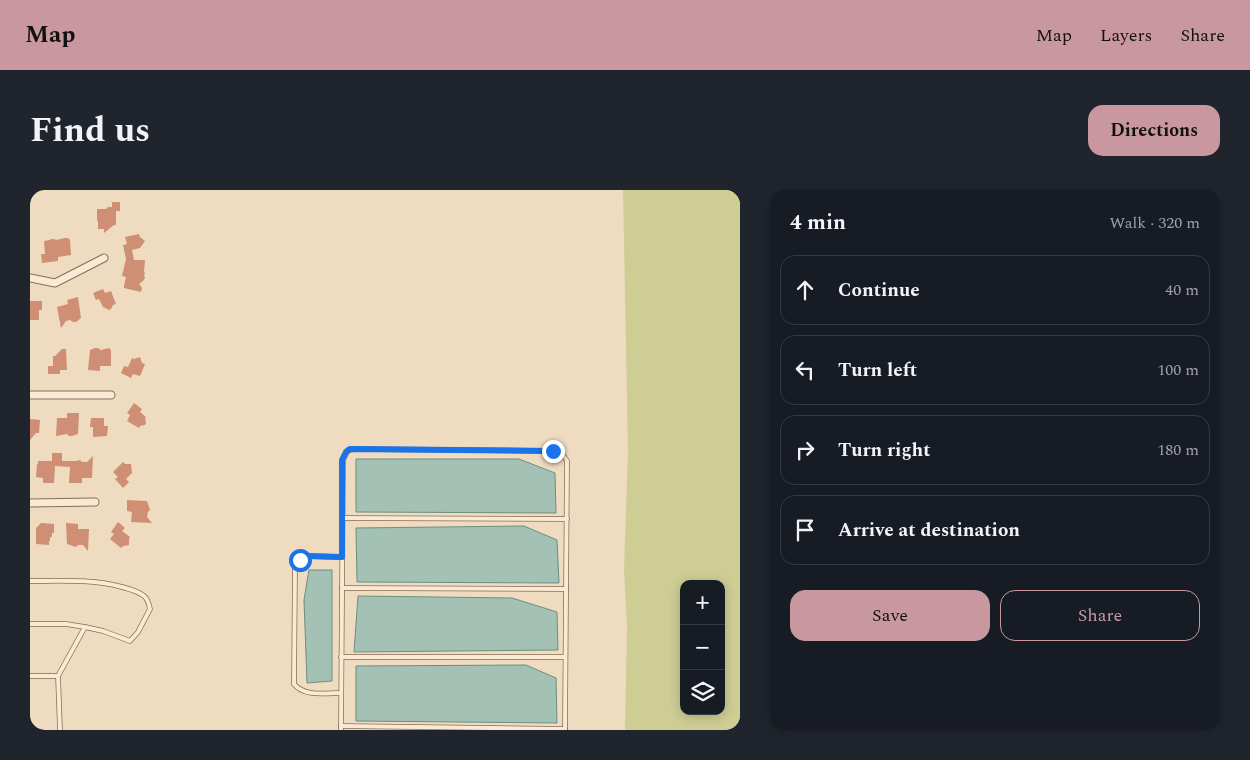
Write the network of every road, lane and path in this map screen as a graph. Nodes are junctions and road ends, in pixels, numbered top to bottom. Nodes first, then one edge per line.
1 (104, 258) dead end
2 (30, 278) edge
3 (30, 395) edge
4 (110, 395) dead end
5 (95, 502) dead end
6 (30, 503) edge
7 (342, 518) junction
8 (567, 519) junction
9 (342, 557) junction
10 (30, 581) edge
11 (342, 588) junction
12 (566, 589) junction
13 (30, 624) edge
14 (85, 627) junction
15 (341, 657) junction
16 (566, 657) junction
17 (30, 676) edge
18 (58, 676) junction
19 (341, 693) junction
20 (341, 728) edge
21 (565, 729) edge
22 (60, 730) edge

1 - 2 street
3 - 4 street
5 - 6 street
7 - 8 lane
7 - 8 lane
7 - 9 lane
8 - 12 lane
9 - 11 lane
9 - 19 lane
10 - 14 lane
11 - 12 lane
11 - 15 lane
12 - 16 lane
13 - 14 lane
14 - 18 lane
15 - 16 lane
15 - 19 lane
16 - 21 lane
17 - 18 lane
18 - 22 lane
19 - 20 lane
20 - 21 lane

